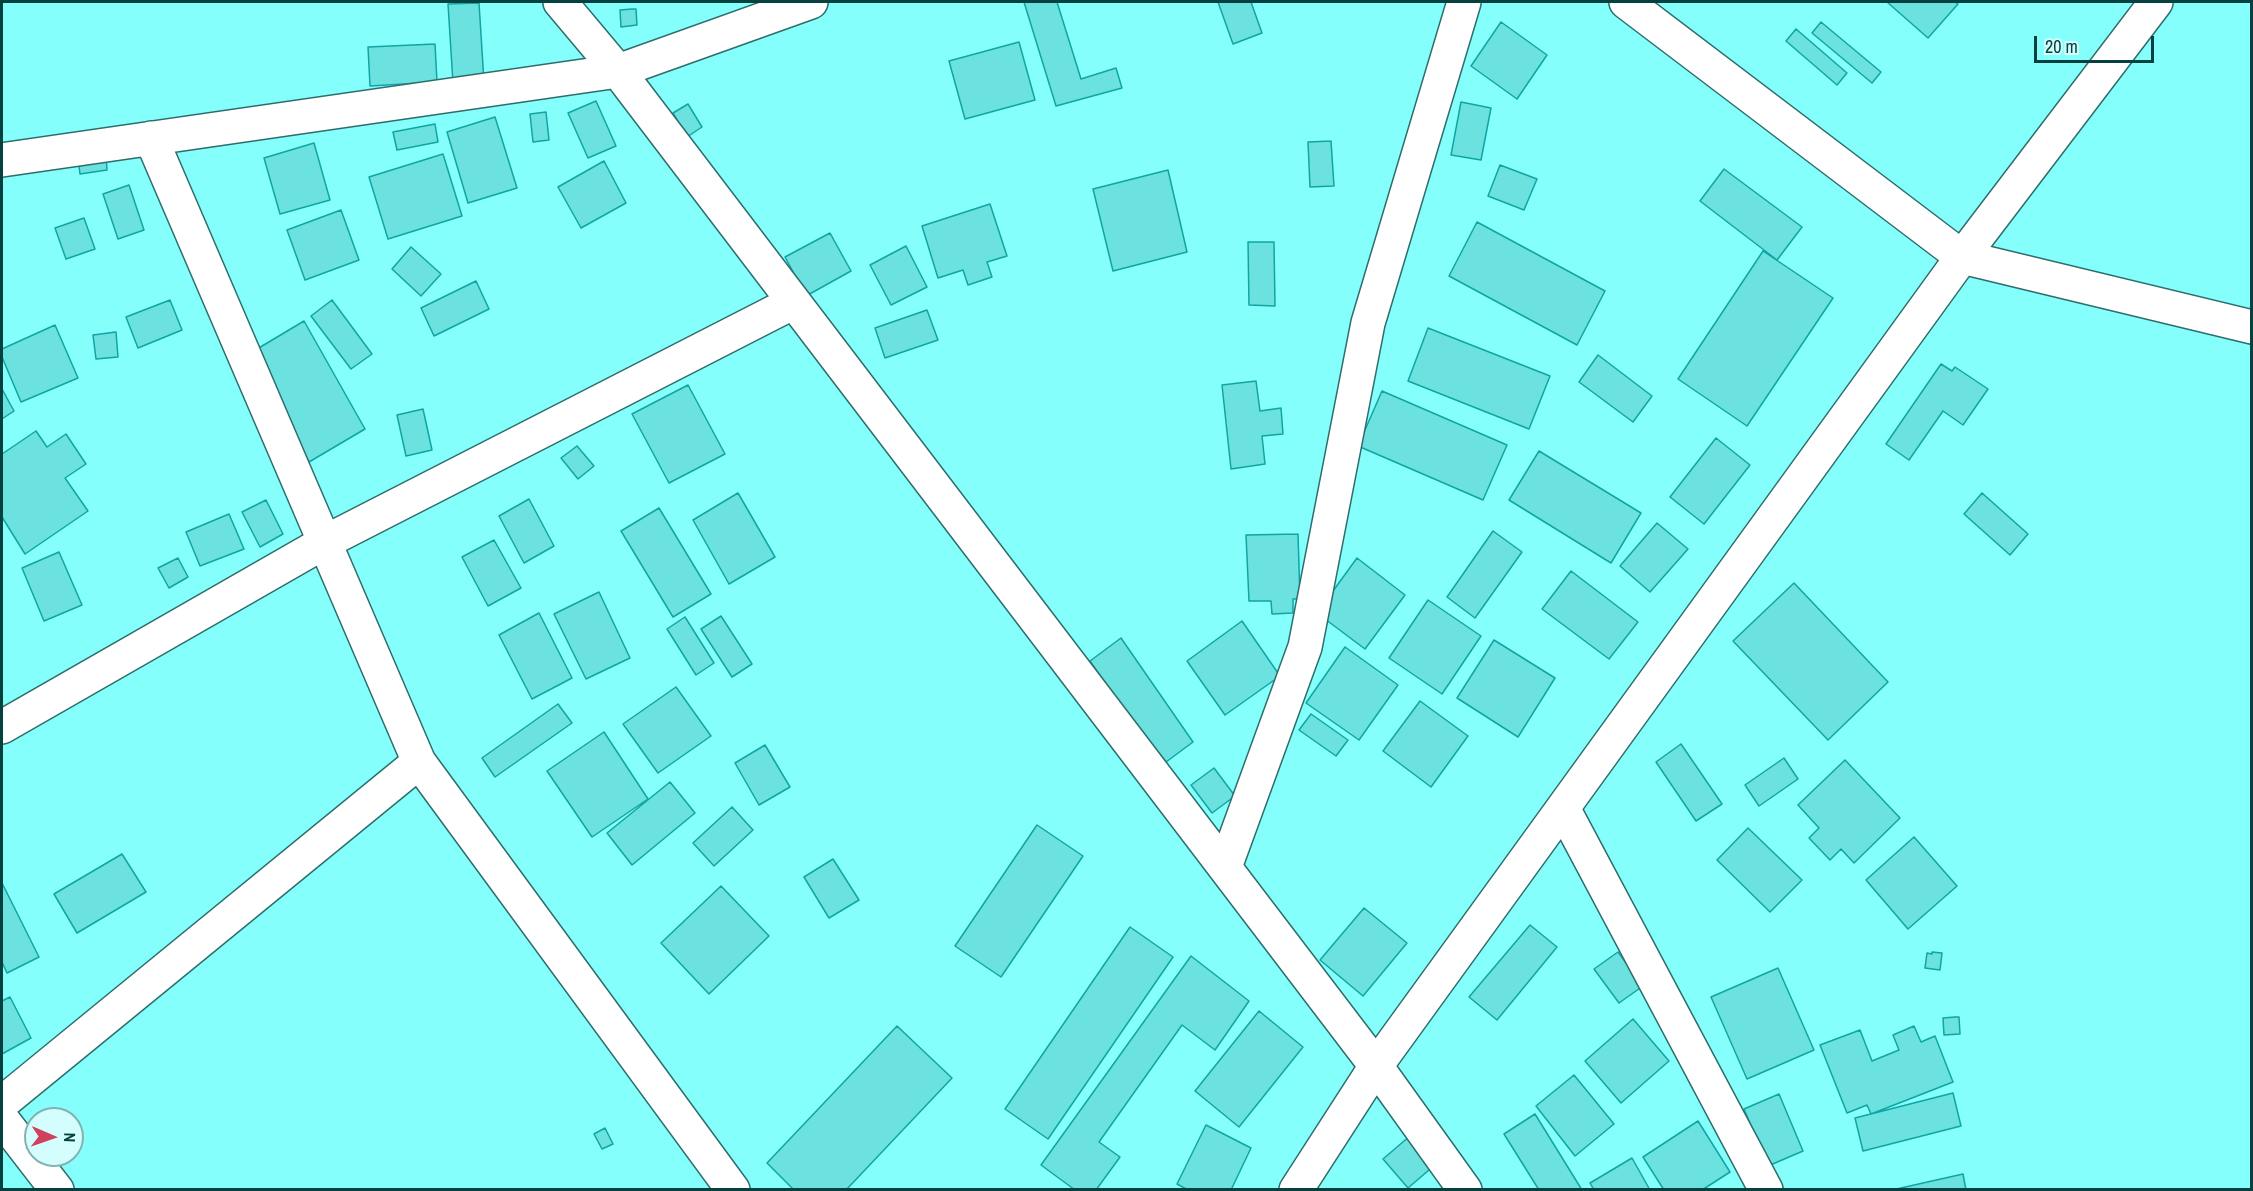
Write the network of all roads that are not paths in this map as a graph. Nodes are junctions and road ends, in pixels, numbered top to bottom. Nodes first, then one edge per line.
1 (560, 2) edge
2 (812, 2) edge
3 (1464, 2) edge
4 (1626, 2) edge
5 (2156, 2) edge
6 (618, 71) junction
7 (151, 138) junction
8 (2, 160) edge
9 (1962, 257) junction
10 (794, 302) junction
11 (2252, 327) edge
12 (325, 542) junction
13 (2, 727) edge
14 (420, 762) junction
15 (1563, 808) junction
16 (1225, 867) junction
17 (1376, 1066) junction
18 (2, 1103) edge
19 (2, 1119) edge
20 (57, 1190) edge
21 (733, 1190) edge
22 (1296, 1190) edge
23 (1465, 1190) edge
24 (1766, 1190) edge

1 - 6 street
2 - 6 street
3 - 16 street
4 - 9 street
5 - 9 street
6 - 7 street
6 - 10 street
7 - 8 street
7 - 12 street
9 - 11 street
9 - 15 street
10 - 12 street
10 - 16 street
12 - 13 street
12 - 14 street
14 - 18 street
14 - 21 street
15 - 17 street
15 - 24 street
16 - 17 street
17 - 22 street
17 - 23 street
19 - 20 street

